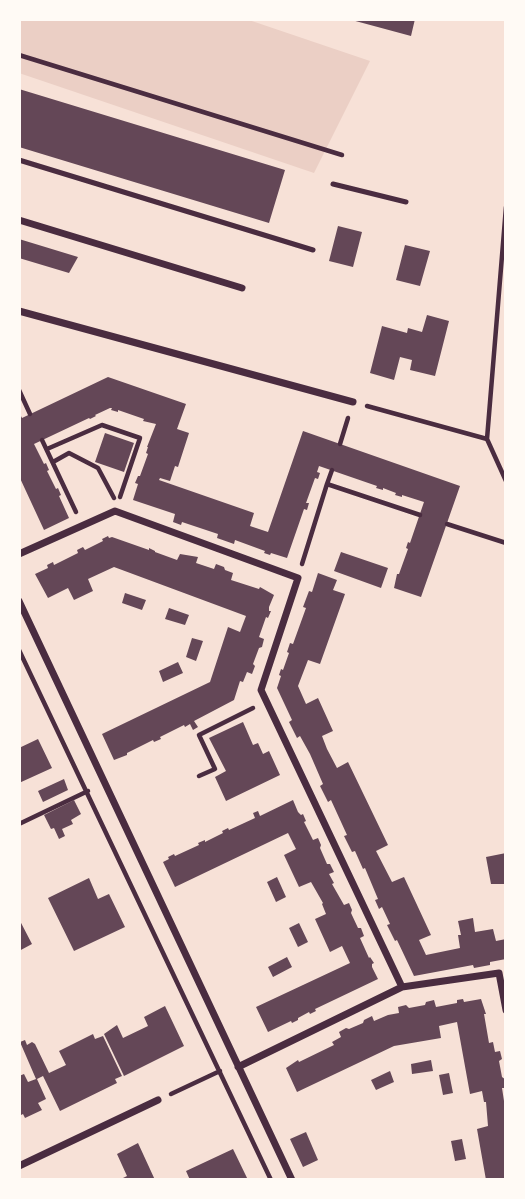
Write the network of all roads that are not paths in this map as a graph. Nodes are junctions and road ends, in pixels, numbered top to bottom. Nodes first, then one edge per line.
1 (19, 160) edge
2 (333, 184) dead end
3 (406, 202) dead end
4 (19, 220) edge
5 (313, 250) dead end
6 (242, 288) dead end
7 (19, 311) edge
8 (353, 402) road end
9 (19, 554) edge
10 (19, 601) edge
11 (402, 987) junction
12 (506, 1010) edge
13 (238, 1067) junction
14 (158, 1100) road end
15 (19, 1166) edge
16 (292, 1180) edge

1 - 5 lane
2 - 3 lane
4 - 6 street
7 - 8 street
9 - 11 street
10 - 13 street
11 - 12 street
11 - 13 street
13 - 16 street
14 - 15 street

